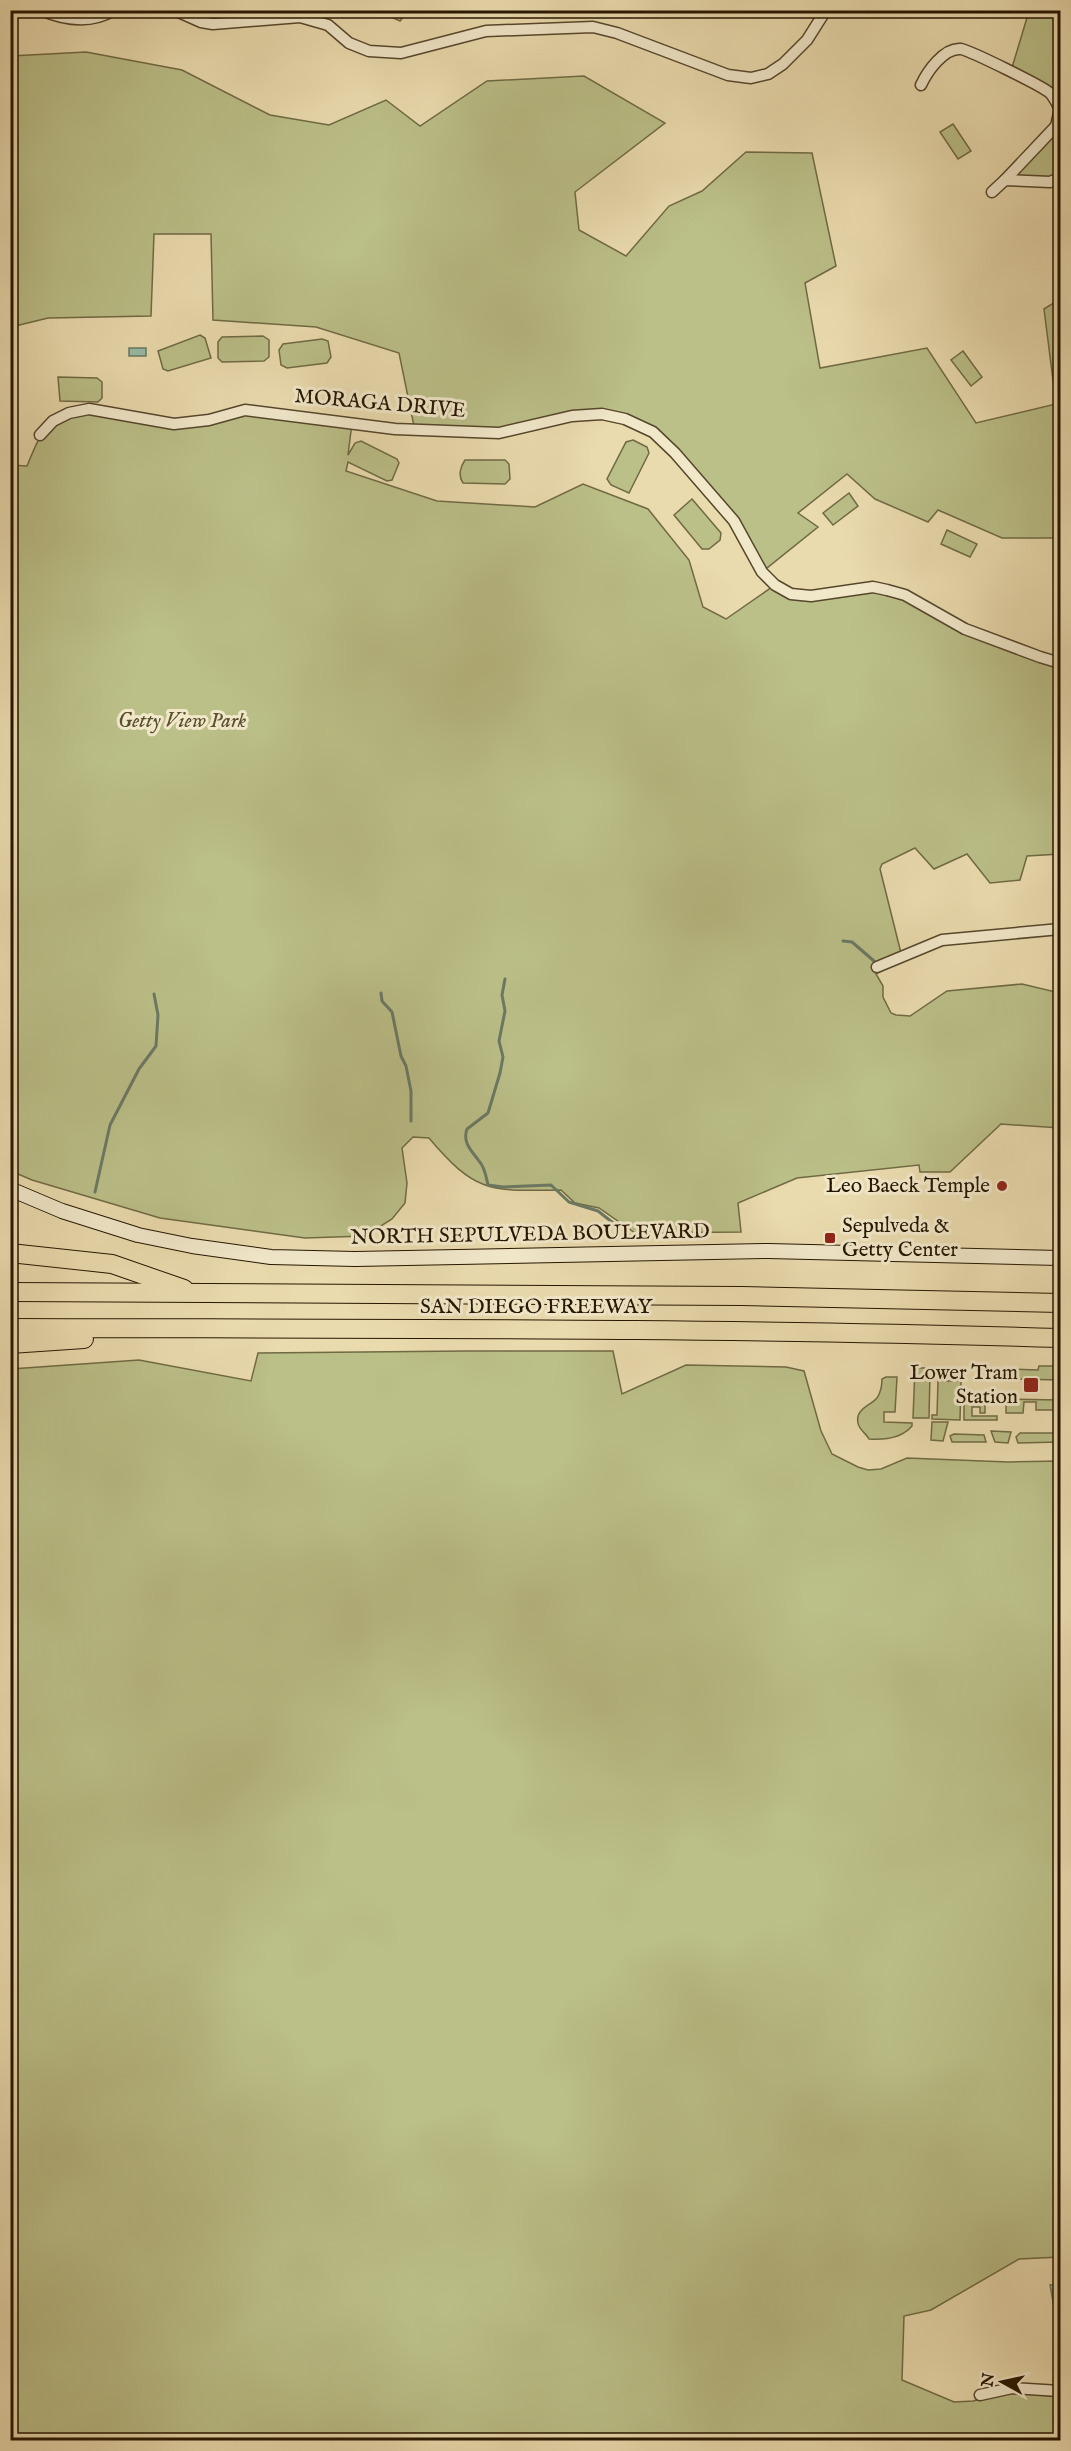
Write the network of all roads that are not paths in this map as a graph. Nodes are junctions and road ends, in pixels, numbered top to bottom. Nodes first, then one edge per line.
1 (41, 10) edge
2 (114, 10) edge
3 (174, 10) edge
4 (826, 10) edge
5 (1052, 10) edge
6 (1060, 13) edge
7 (921, 85) dead end
8 (1060, 178) edge
9 (1005, 180) junction
10 (992, 192) dead end
11 (40, 435) dead end
12 (1060, 663) edge
13 (1060, 929) edge
14 (877, 967) dead end
15 (10, 1189) edge
16 (10, 1253) edge
17 (1060, 1258) edge
18 (10, 1292) edge
19 (200, 1294) junction
20 (1060, 1303) edge
21 (12, 1331) edge
22 (1060, 1338) edge
23 (1060, 2391) edge
24 (980, 2395) dead end

1 - 2 street
3 - 4 street
5 - 6 street
7 - 9 street
8 - 9 street
9 - 10 street
11 - 12 street, MORAGA DRIVE
13 - 14 street
15 - 17 main road, NORTH SEPULVEDA BOULEVARD
16 - 19 highway
18 - 19 highway, SAN DIEGO FREEWAY
19 - 20 highway, SAN DIEGO FREEWAY
21 - 22 highway, SAN DIEGO FREEWAY
23 - 24 street

